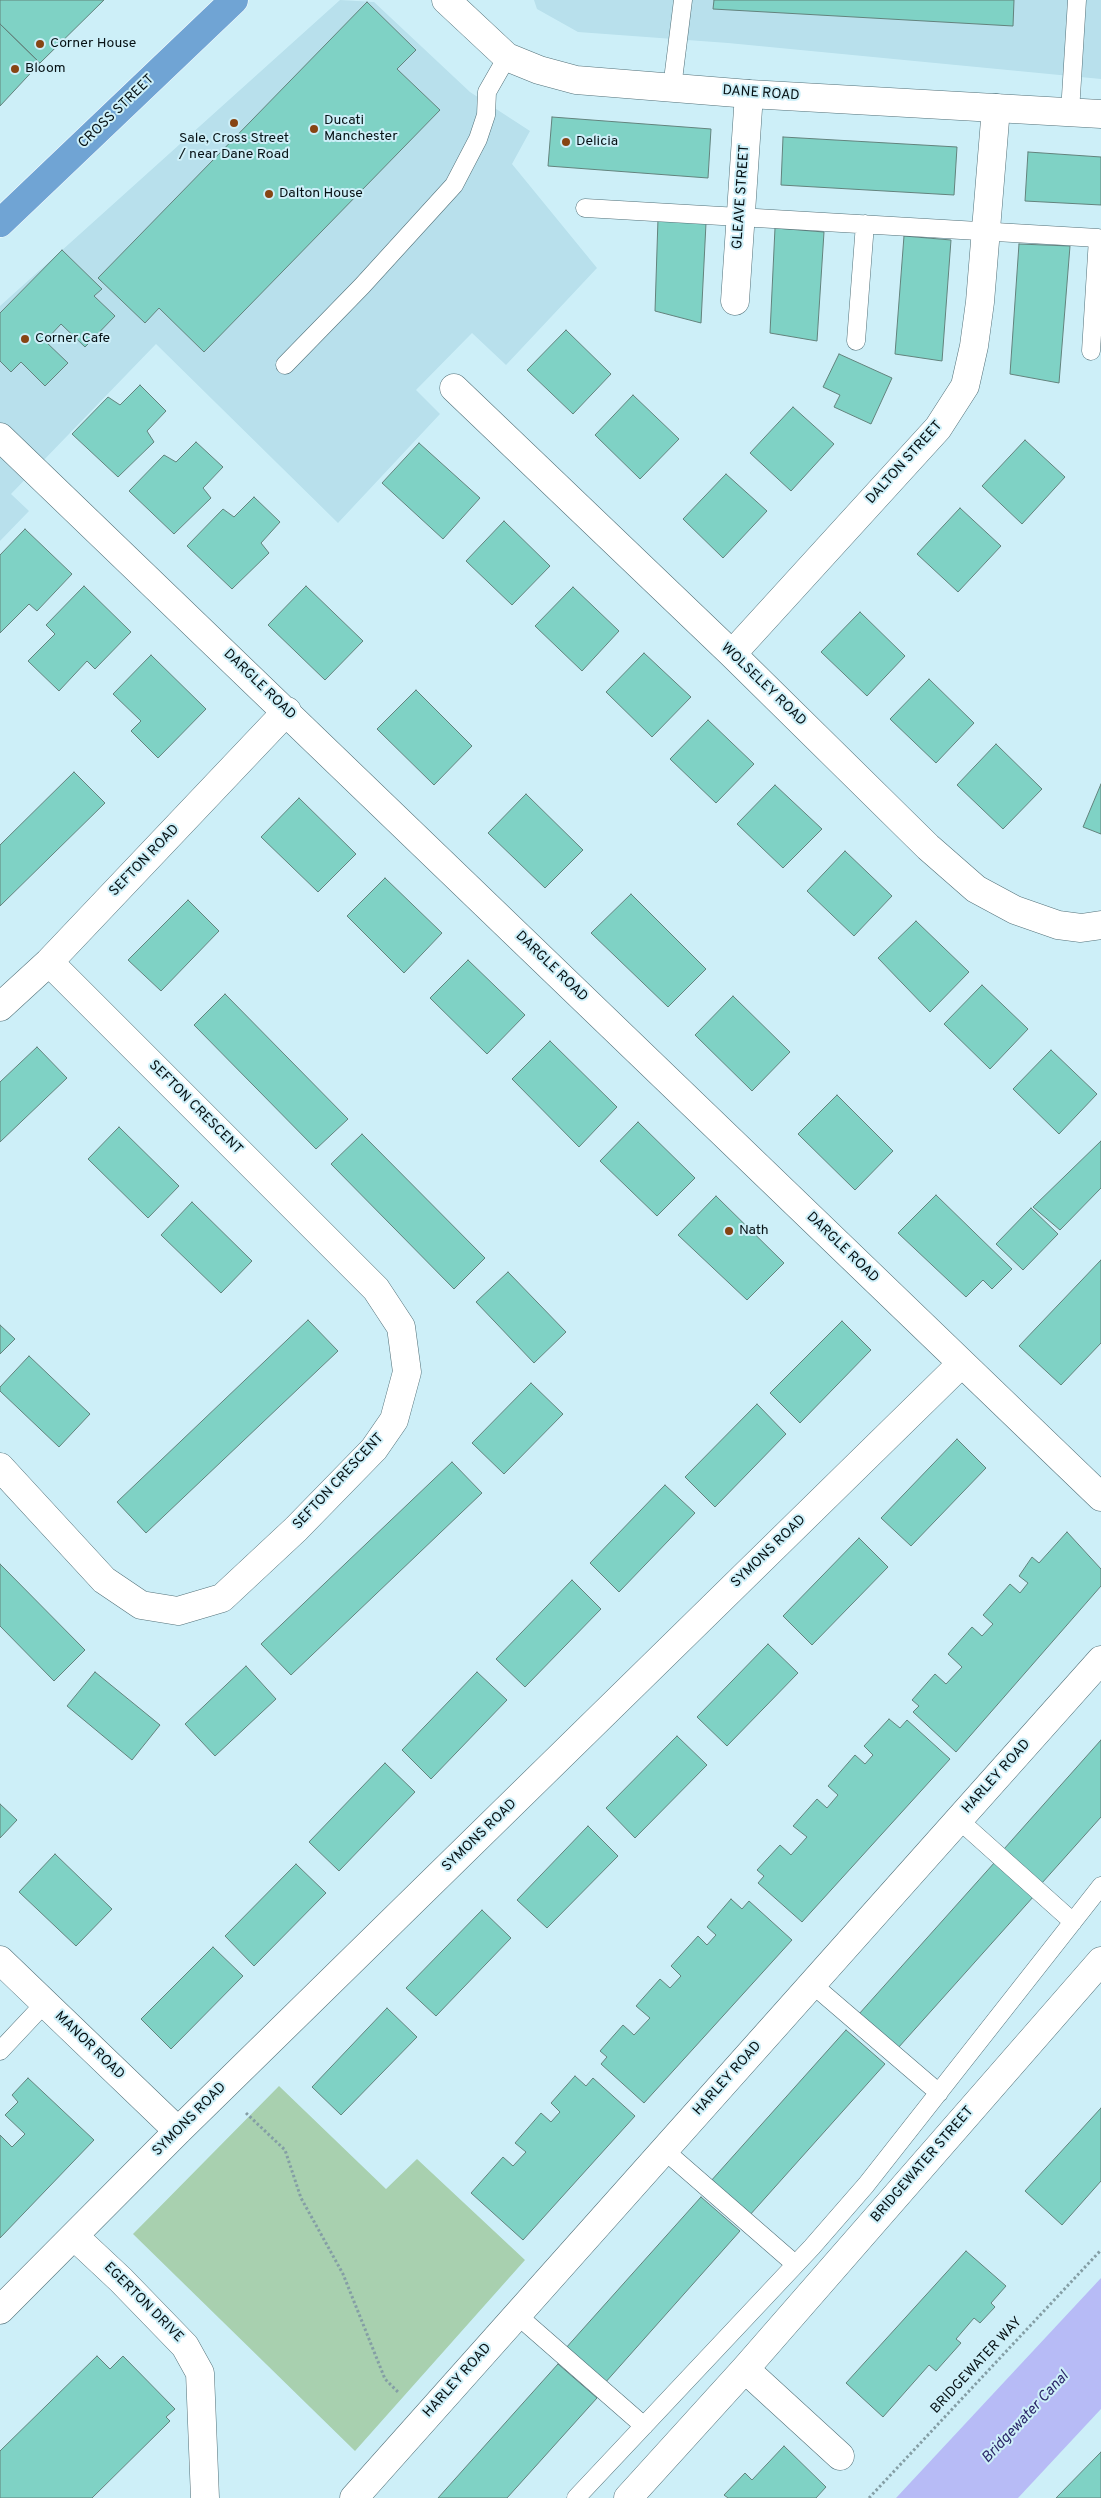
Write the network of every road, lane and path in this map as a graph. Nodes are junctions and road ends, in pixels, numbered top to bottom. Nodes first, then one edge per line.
1 (234, 0) edge
2 (446, 0) edge
3 (683, 0) edge
4 (1077, 0) edge
5 (507, 57) junction
6 (672, 88) junction
7 (749, 94) junction
8 (996, 108) junction
9 (1070, 112) junction
10 (1101, 114) edge
11 (585, 208) dead end
12 (741, 217) junction
13 (0, 223) edge
14 (865, 224) junction
15 (986, 231) junction
16 (736, 301) dead end
17 (856, 341) dead end
18 (1091, 351) dead end
19 (284, 365) dead end
20 (454, 388) dead end
21 (0, 437) edge
22 (732, 654) junction
23 (287, 711) junction
24 (1101, 925) edge
25 (49, 962) junction
26 (0, 1007) edge
27 (961, 1364) junction
28 (0, 1467) edge
29 (1101, 1497) edge
30 (1101, 1660) edge
31 (958, 1820) junction
32 (1101, 1886) edge
33 (1073, 1922) junction
34 (0, 1960) edge
35 (1101, 1962) edge
36 (812, 1984) junction
37 (44, 2003) junction
38 (0, 2051) edge
39 (222, 2089) junction
40 (939, 2093) junction
41 (178, 2131) junction
42 (664, 2150) junction
43 (74, 2236) junction
44 (1101, 2250) edge
45 (795, 2264) junction
46 (0, 2310) edge
47 (517, 2315) junction
48 (744, 2369) junction
49 (424, 2419) junction
50 (644, 2426) junction
51 (840, 2456) dead end
52 (205, 2498) edge
53 (354, 2498) edge
54 (576, 2498) edge
55 (628, 2498) edge
56 (869, 2498) edge

1 - 13 highway, CROSS STREET
2 - 5 street, DANE ROAD
3 - 6 lane
4 - 9 lane
5 - 6 street, DANE ROAD
5 - 19 lane
6 - 7 street, DANE ROAD
7 - 8 street, DANE ROAD
7 - 12 street, GLEAVE STREET
8 - 9 street, DANE ROAD
8 - 15 street, DALTON STREET
9 - 10 street, DANE ROAD
11 - 12 lane
12 - 14 lane
12 - 16 street, GLEAVE STREET
14 - 15 lane
14 - 17 lane
15 - 18 lane
15 - 22 street, DALTON STREET
20 - 22 street, WOLSELEY ROAD
21 - 23 street, DARGLE ROAD
22 - 24 street, WOLSELEY ROAD
23 - 25 street, SEFTON ROAD
23 - 27 street, DARGLE ROAD
25 - 26 street, SEFTON ROAD
25 - 28 street, SEFTON CRESCENT
27 - 29 street, DARGLE ROAD
27 - 39 street, SYMONS ROAD
30 - 31 street, HARLEY ROAD
31 - 33 lane
31 - 36 street, HARLEY ROAD
32 - 33 lane
33 - 40 lane
34 - 37 street, MANOR ROAD
35 - 48 street, BRIDGEWATER STREET
36 - 40 lane
36 - 42 street, HARLEY ROAD
37 - 38 lane
37 - 41 street, MANOR ROAD
39 - 41 street, SYMONS ROAD
39 - 49 path
40 - 45 lane
41 - 43 street, SYMONS ROAD
42 - 45 lane
42 - 47 street, HARLEY ROAD
43 - 46 street, SYMONS ROAD
43 - 52 street, EGERTON DRIVE
44 - 56 path, BRIDGEWATER WAY
45 - 50 lane
47 - 49 street, HARLEY ROAD
47 - 50 lane
48 - 51 street
48 - 55 street, BRIDGEWATER STREET
49 - 53 street, HARLEY ROAD
50 - 54 lane

